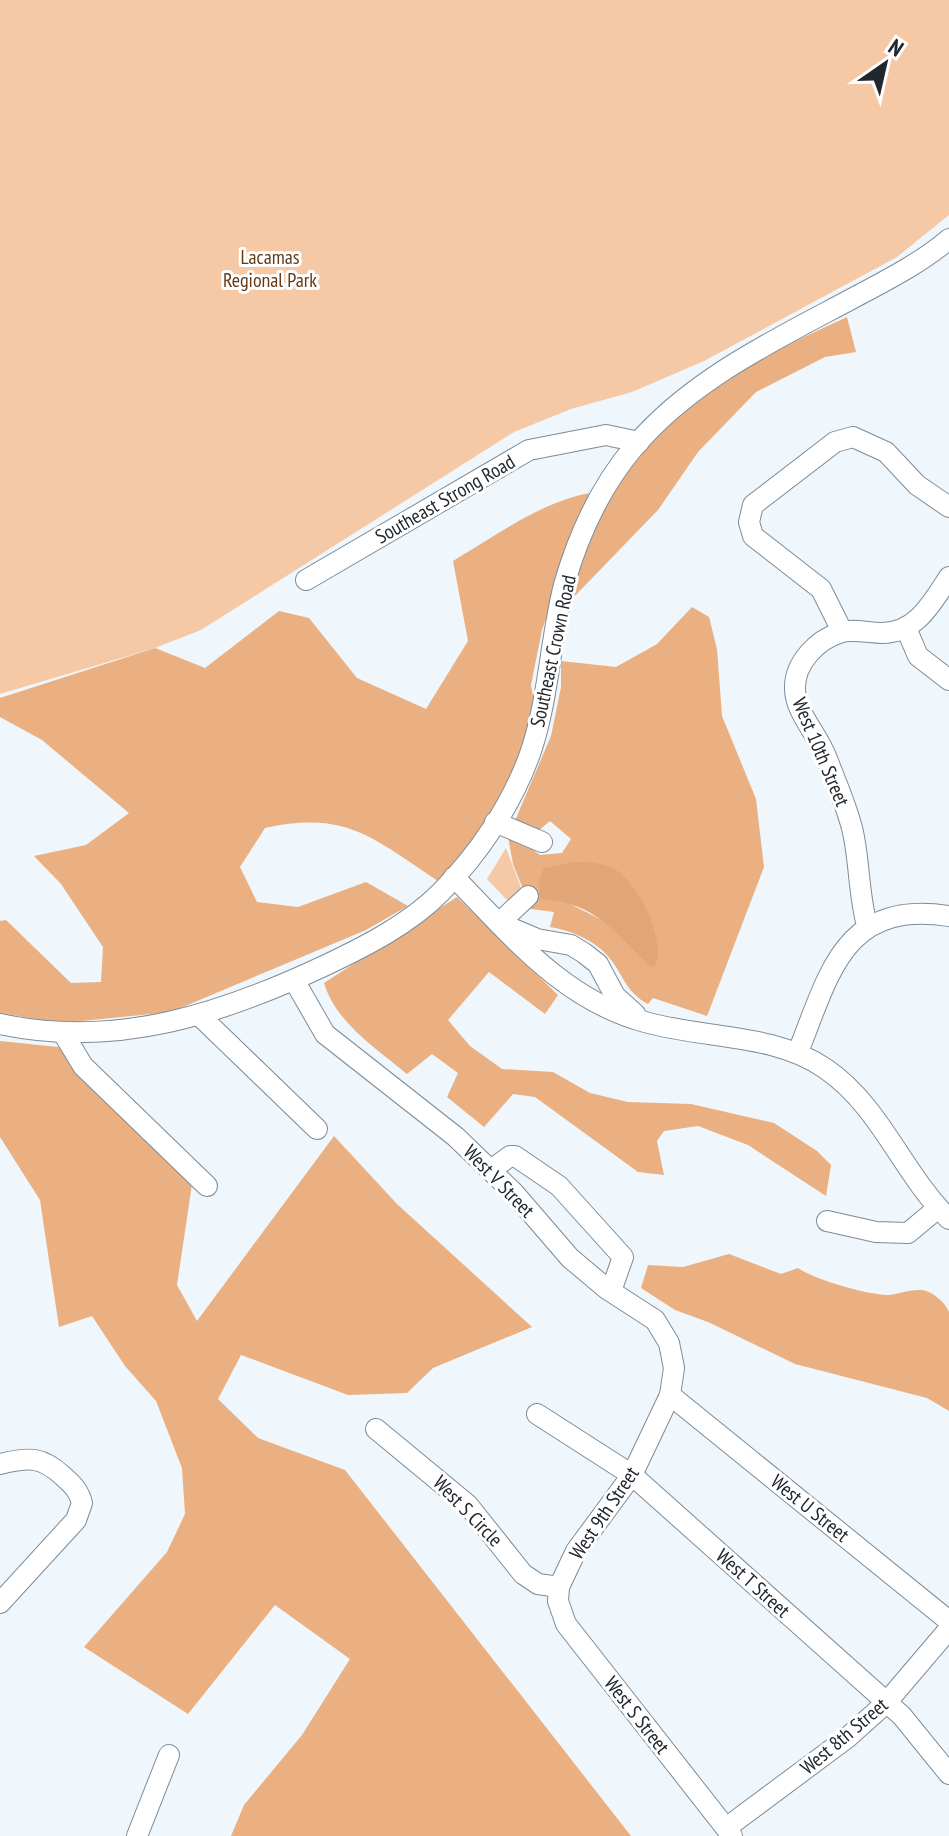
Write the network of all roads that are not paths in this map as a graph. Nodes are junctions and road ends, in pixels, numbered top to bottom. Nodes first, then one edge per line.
1 (947, 247) edge
2 (639, 442) junction
3 (949, 507) edge
4 (949, 577) edge
5 (306, 580) dead end
6 (906, 628) junction
7 (842, 631) junction
8 (949, 680) edge
9 (495, 822) junction
10 (542, 842) dead end
11 (454, 877) junction
12 (528, 896) dead end
13 (949, 916) edge
14 (499, 923) junction
15 (867, 925) junction
16 (294, 980) junction
17 (200, 1016) junction
18 (644, 1022) junction
19 (0, 1024) edge
20 (63, 1033) junction
21 (798, 1052) junction
22 (317, 1129) dead end
23 (491, 1170) junction
24 (207, 1186) dead end
25 (943, 1213) edge
26 (827, 1221) dead end
27 (611, 1291) junction
28 (670, 1395) junction
29 (537, 1414) dead end
30 (376, 1429) dead end
31 (0, 1464) edge
32 (632, 1475) junction
33 (559, 1587) junction
34 (0, 1603) edge
35 (949, 1621) edge
36 (949, 1629) edge
37 (886, 1703) junction
38 (169, 1755) dead end
39 (949, 1774) edge
40 (729, 1832) edge
41 (137, 1836) edge

1 - 2 street, Southeast Crown Road
2 - 5 street, Southeast Strong Road
2 - 9 street, Southeast Crown Road
3 - 7 street
4 - 6 street
6 - 7 street
6 - 8 street
7 - 15 street, West 10th Street
9 - 10 street
9 - 11 street, Southeast Crown Road
11 - 14 street
11 - 16 street, Southeast Crown Road
12 - 14 street
13 - 15 street
14 - 18 street
14 - 18 street
15 - 21 street
16 - 17 street, Southeast Crown Road
16 - 23 street, West V Street
17 - 20 street, Southeast Crown Road
17 - 22 street
18 - 21 street
19 - 20 street, Southeast Crown Road
20 - 24 street
21 - 25 street
23 - 27 street, West V Street
23 - 27 street
25 - 26 street
27 - 28 street, West V Street
28 - 32 street, West 9th Street
28 - 35 street, West U Street
29 - 32 street, West T Street
30 - 33 street, West S Circle
31 - 34 street
32 - 33 street, West 9th Street
32 - 37 street, West T Street
33 - 40 street, West S Street
36 - 37 street, West 8th Street
37 - 39 street, West T Street
37 - 40 street, West 8th Street
38 - 41 street

